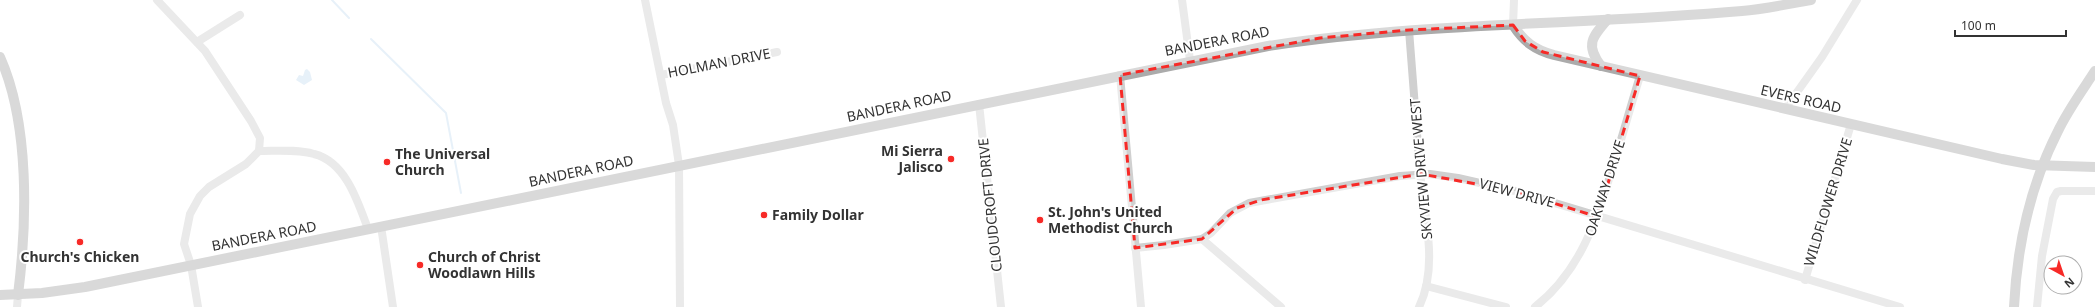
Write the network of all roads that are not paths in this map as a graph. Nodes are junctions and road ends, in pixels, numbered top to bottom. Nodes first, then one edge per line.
1 (157, 0) edge
2 (645, 0) edge
3 (1182, 0) edge
4 (1514, 0) edge
5 (1811, 0) edge
6 (1857, 0) edge
7 (240, 15) dead end
8 (1608, 19) junction
9 (1513, 25) junction
10 (1409, 30) junction
11 (197, 42) junction
12 (777, 52) dead end
13 (0, 57) edge
14 (1190, 60) junction
15 (1601, 66) junction
16 (2095, 71) edge
17 (661, 75) junction
18 (1120, 75) junction
19 (1640, 76) junction
20 (979, 104) junction
21 (1785, 109) junction
22 (1851, 124) junction
23 (259, 150) junction
24 (679, 165) junction
25 (2042, 165) junction
26 (2095, 167) edge
27 (1420, 174) junction
28 (2095, 191) edge
29 (1598, 217) junction
30 (381, 226) junction
31 (368, 229) junction
32 (1202, 239) junction
33 (1135, 248) junction
34 (191, 265) junction
35 (1805, 280) junction
36 (1426, 286) junction
37 (0, 295) edge
38 (18, 295) junction
39 (17, 307) edge
40 (198, 307) edge
41 (393, 307) edge
42 (680, 307) edge
43 (1001, 307) edge
44 (1141, 307) edge
45 (1280, 307) edge
46 (1418, 307) edge
47 (1506, 307) edge
48 (1535, 307) edge
49 (1900, 307) edge
50 (2014, 307) edge
51 (2037, 307) edge

1 - 11 street
2 - 17 street
3 - 14 street
4 - 9 street
5 - 8 main road, BANDERA ROAD
6 - 21 street
7 - 11 street
8 - 9 main road, BANDERA ROAD
8 - 15 main road
9 - 10 main road, BANDERA ROAD
9 - 15 main road, EVERS ROAD
10 - 14 main road, BANDERA ROAD
10 - 27 street, SKYVIEW DRIVE WEST
11 - 23 street
12 - 17 street, HOLMAN DRIVE
13 - 38 main road
14 - 18 main road, BANDERA ROAD
15 - 19 main road, EVERS ROAD
16 - 25 main road
17 - 24 street
18 - 20 main road, BANDERA ROAD
18 - 33 street
19 - 21 main road, EVERS ROAD
19 - 29 street, OAKWAY DRIVE
20 - 24 main road, BANDERA ROAD
20 - 43 street, CLOUDCROFT DRIVE
21 - 22 main road, EVERS ROAD
22 - 25 main road, EVERS ROAD
22 - 35 street, WILDFLOWER DRIVE
23 - 31 street
23 - 34 street
24 - 30 main road, BANDERA ROAD
24 - 42 street
25 - 26 main road, EVERS ROAD
25 - 50 main road
27 - 29 street, VIEW DRIVE
27 - 32 street, VIEW DRIVE
27 - 36 street, SKYVIEW DRIVE WEST
28 - 51 street
29 - 35 street, VIEW DRIVE
29 - 48 street, OAKWAY DRIVE
30 - 31 main road, BANDERA ROAD
30 - 41 street
31 - 34 main road, BANDERA ROAD
32 - 33 street, VIEW DRIVE
32 - 45 street
33 - 44 street
34 - 38 main road, BANDERA ROAD
34 - 40 street
35 - 49 street, VIEW DRIVE
36 - 46 street, SKYVIEW DRIVE WEST
36 - 47 street
37 - 38 main road, BANDERA ROAD
38 - 39 street

